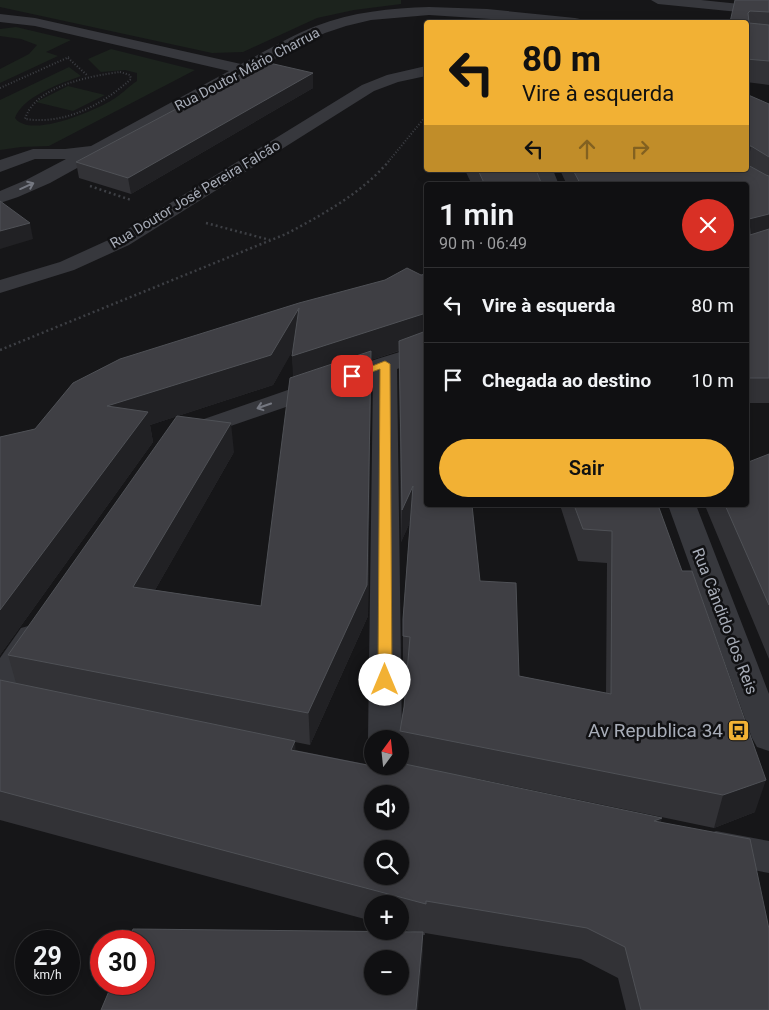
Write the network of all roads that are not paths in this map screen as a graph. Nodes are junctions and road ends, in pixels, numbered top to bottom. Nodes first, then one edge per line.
1 (658, 0) edge
2 (662, 0) edge
3 (769, 11) edge
4 (655, 15) dead end
5 (0, 18) edge
6 (553, 20) edge
7 (242, 69) junction
8 (424, 72) edge
9 (105, 146) junction
10 (33, 154) junction
11 (0, 166) edge
12 (53, 173) junction
13 (0, 197) edge
14 (0, 287) edge
15 (424, 352) edge
16 (385, 364) junction
17 (164, 448) edge
18 (683, 507) edge
19 (48, 614) edge
20 (8, 694) edge
21 (385, 730) edge
22 (769, 738) edge
23 (685, 840) edge
24 (769, 858) edge

1 - 2 street
2 - 3 street
2 - 4 street
5 - 7 street
6 - 7 street, Rua Doutor Mário Charrua
7 - 9 street, Rua Doutor Mário Charrua
8 - 14 street, Rua Doutor José Pereira Falcão
9 - 10 street, Rua Doutor Mário Charrua
9 - 12 street, Rua Doutor Mário Charrua
10 - 11 street, Rua Doutor Mário Charrua
10 - 12 street
13 -> 12 street, Rua Doutor Mário Charrua
15 - 16 street
16 -> 17 street
16 - 21 street
18 - 22 street, Rua Cândido dos Reis
19 - 20 street
23 - 24 street

